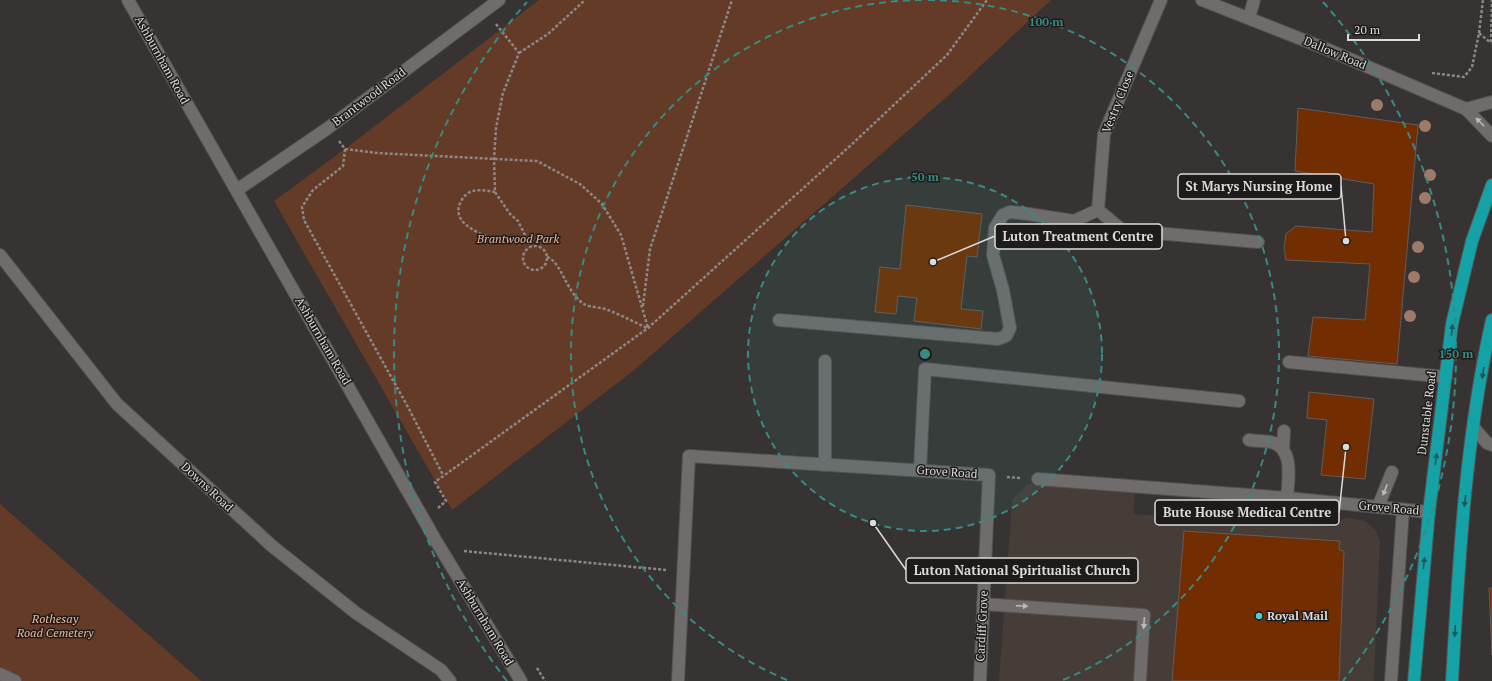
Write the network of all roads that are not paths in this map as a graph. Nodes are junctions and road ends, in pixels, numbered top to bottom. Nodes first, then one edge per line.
1 (128, 0) edge
2 (499, 0) edge
3 (1161, 0) edge
4 (1202, 0) edge
5 (1254, 0) edge
6 (1249, 18) junction
7 (1492, 102) edge
8 (1466, 109) junction
9 (1492, 136) edge
10 (1492, 185) edge
11 (237, 190) junction
12 (1098, 210) junction
13 (1258, 242) dead end
14 (0, 254) edge
15 (779, 320) dead end
16 (1492, 320) edge
17 (825, 361) dead end
18 (1289, 362) dead end
19 (1446, 377) junction
20 (1239, 402) dead end
21 (1474, 428) junction
22 (1284, 431) dead end
23 (1249, 440) dead end
24 (1492, 445) edge
25 (1283, 450) junction
26 (825, 465) junction
27 (920, 470) junction
28 (1392, 472) dead end
29 (989, 475) joint
30 (1038, 479) road end
31 (1287, 498) junction
32 (1378, 507) junction
33 (1403, 510) junction
34 (1429, 512) junction
35 (983, 604) junction
36 (0, 674) edge
37 (15, 681) edge
38 (450, 681) edge
39 (521, 681) edge
40 (678, 681) edge
41 (980, 681) edge
42 (1140, 681) edge
43 (1391, 681) edge
44 (1414, 681) edge
45 (1452, 681) edge

1 - 11 street, Ashburnham Road
2 - 11 street, Brantwood Road
3 - 12 street, Vestry Close
4 - 6 street, Dallow Road
5 - 6 street
6 - 8 street, Dallow Road
7 - 8 street
9 -> 8 street, Dallow Road
19 -> 10 highway, Dunstable Road
11 - 39 street, Ashburnham Road
12 - 13 street
12 - 15 street
14 - 38 street, Downs Road
16 -> 21 highway
17 - 26 street
18 - 19 street
34 -> 19 highway, Dunstable Road
20 - 27 street
21 - 24 street
21 -> 45 highway
22 - 25 street
23 - 25 street
25 - 31 street
26 - 27 street, Grove Road
26 - 40 street, Grove Road
27 - 29 street, Grove Road
28 -> 32 street
29 - 35 street, Cardiff Grove
30 - 31 street, Grove Road
31 - 32 street, Grove Road
32 - 33 street, Grove Road
33 - 34 street, Grove Road
33 - 43 street
44 -> 34 highway, Dunstable Road
35 - 41 street, Cardiff Grove
35 -> 42 street
36 - 37 street

